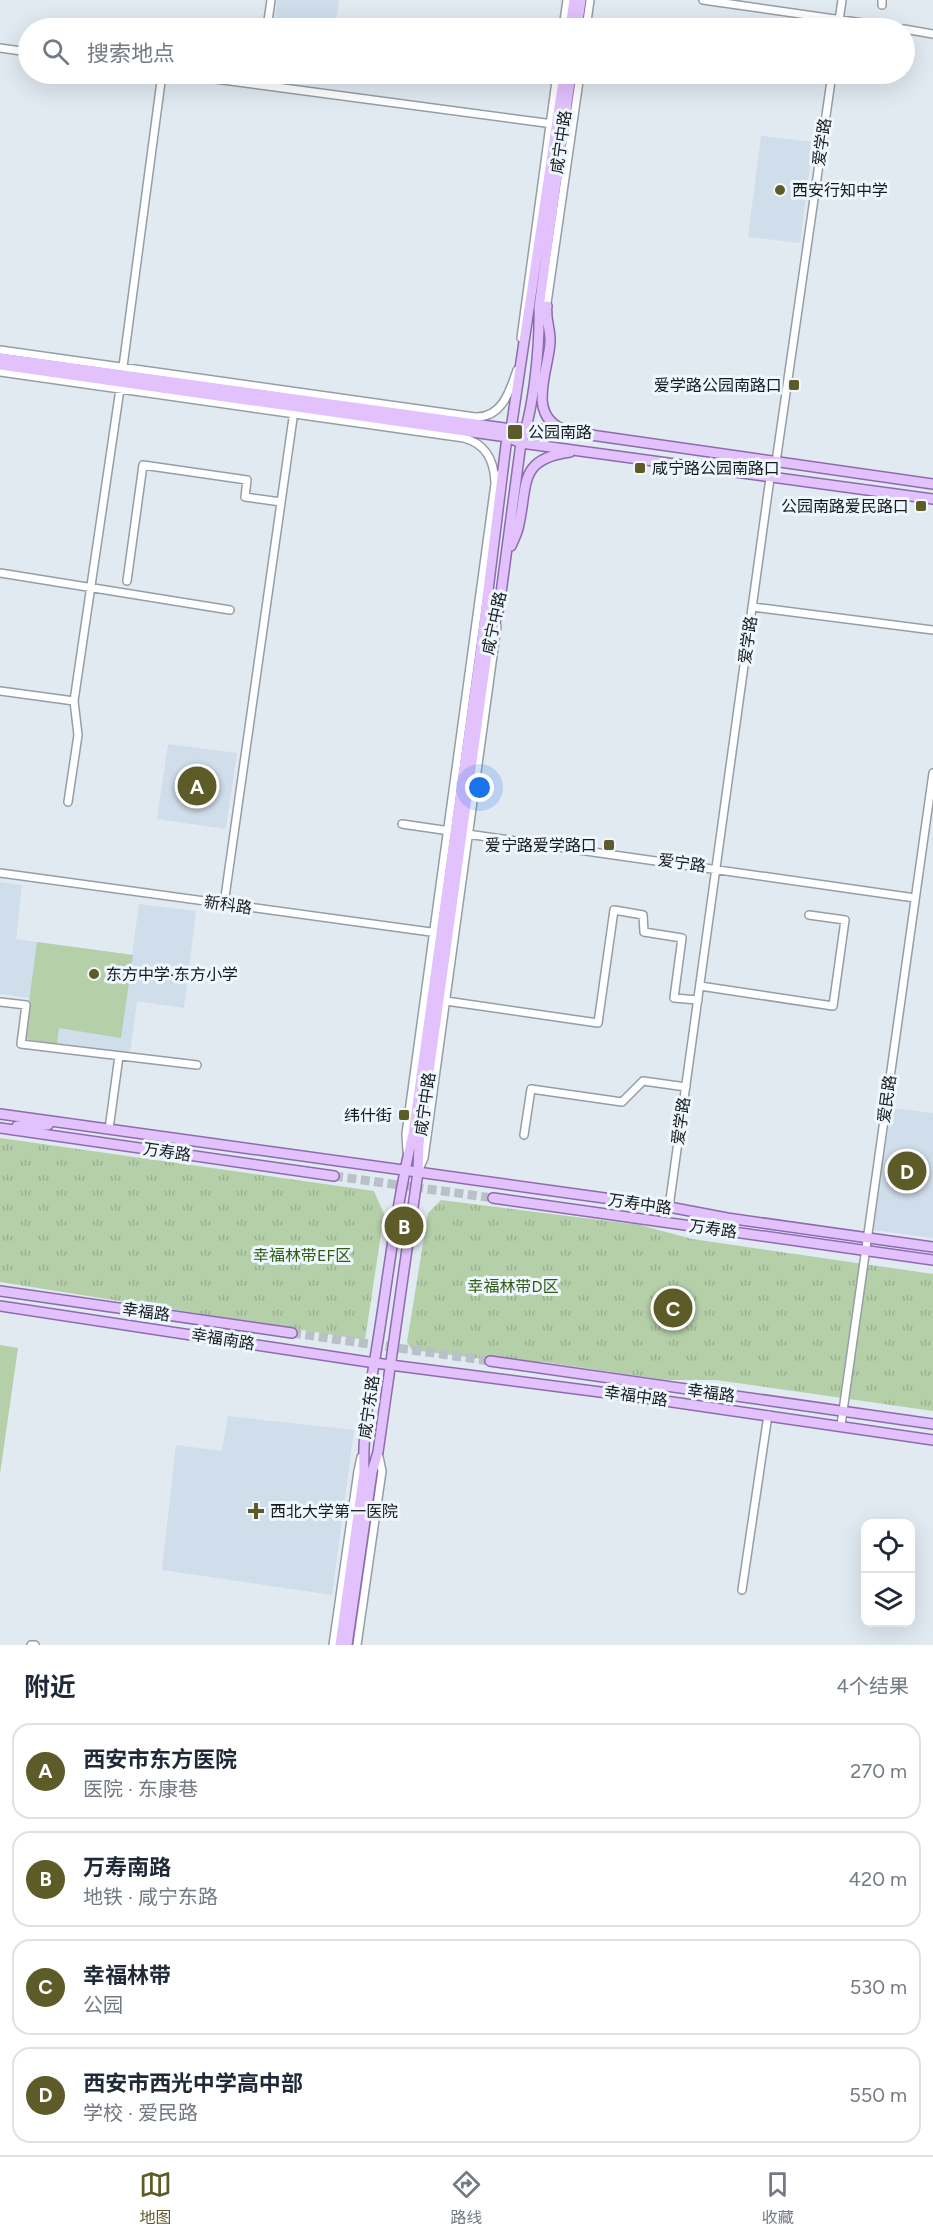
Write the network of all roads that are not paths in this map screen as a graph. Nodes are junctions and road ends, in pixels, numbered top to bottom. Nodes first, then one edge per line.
1 (271, 0) edge
2 (567, 0) edge
3 (574, 0) edge
4 (581, 0) edge
5 (590, 0) edge
6 (703, 0) edge
7 (842, 0) edge
8 (268, 18) edge
9 (564, 18) edge
10 (571, 18) edge
11 (578, 18) edge
12 (587, 18) edge
13 (826, 18) edge
14 (840, 18) edge
15 (915, 32) edge
16 (933, 34) edge
17 (0, 48) edge
18 (18, 51) edge
19 (161, 84) edge
20 (252, 84) edge
21 (557, 84) edge
22 (563, 84) edge
23 (568, 84) edge
24 (579, 84) edge
25 (831, 84) edge
26 (259, 85) joint
27 (557, 124) junction
28 (547, 306) junction
29 (540, 333) junction
30 (0, 350) edge
31 (0, 358) edge
32 (520, 360) junction
33 (0, 364) edge
34 (0, 372) edge
35 (121, 378) junction
36 (295, 403) junction
37 (527, 428) junction
38 (570, 432) junction
39 (509, 433) junction
40 (521, 443) junction
41 (580, 451) junction
42 (776, 462) junction
43 (502, 471) junction
44 (770, 478) junction
45 (495, 484) junction
46 (933, 484) edge
47 (933, 499) edge
48 (281, 502) junction
49 (506, 560) junction
50 (0, 575) edge
51 (127, 581) dead end
52 (89, 588) junction
53 (753, 607) junction
54 (230, 610) dead end
55 (933, 630) edge
56 (0, 690) edge
57 (74, 701) junction
58 (933, 773) edge
59 (68, 802) dead end
60 (402, 824) dead end
61 (459, 833) junction
62 (929, 833) edge
63 (716, 868) junction
64 (0, 873) edge
65 (915, 898) junction
66 (224, 904) junction
67 (809, 915) dead end
68 (445, 934) junction
69 (700, 986) junction
70 (698, 1000) junction
71 (446, 1001) junction
72 (0, 1002) edge
73 (119, 1056) junction
74 (197, 1065) dead end
75 (686, 1087) junction
76 (0, 1114) edge
77 (78, 1125) junction
78 (0, 1127) edge
79 (109, 1129) junction
80 (524, 1135) dead end
81 (405, 1170) junction
82 (418, 1172) junction
83 (334, 1176) tunnel mouth
84 (493, 1198) tunnel mouth
85 (669, 1207) junction
86 (784, 1226) junction
87 (868, 1238) junction
88 (933, 1247) edge
89 (843, 1248) junction
90 (866, 1251) junction
91 (933, 1260) edge
92 (0, 1291) edge
93 (44, 1298) junction
94 (0, 1305) edge
95 (292, 1333) tunnel mouth
96 (490, 1361) tunnel mouth
97 (375, 1363) junction
98 (391, 1365) junction
99 (843, 1411) junction
100 (768, 1415) junction
101 (933, 1424) edge
102 (841, 1425) junction
103 (933, 1440) edge
104 (363, 1452) junction
105 (378, 1452) junction
106 (742, 1590) dead end
107 (333, 1645) edge
108 (340, 1645) edge
109 (347, 1645) edge
110 (357, 1645) edge

1 - 8 street
2 - 9 street
3 - 10 main road
4 - 11 main road
5 - 12 street
6 - 13 street
7 - 14 street
15 - 16 street
17 - 18 street
19 - 35 street
20 - 26 street
21 - 27 street
22 - 27 main road, 咸宁中路
23 - 27 main road, 咸宁中路
24 - 28 street
25 - 42 street, 爱学路
26 - 27 street
27 - 29 main road, 咸宁中路
27 - 32 main road, 咸宁中路
28 - 29 street
28 - 38 main road
29 - 37 main road, 咸宁中路
30 - 35 street
31 - 35 main road
32 - 36 street
32 - 39 main road, 咸宁中路
33 - 35 main road
34 - 35 street
35 - 36 main road
35 - 36 street
35 - 52 street
36 - 39 main road
36 - 45 street
36 - 48 street
37 - 38 main road
37 - 39 main road
37 - 40 main road, 咸宁中路
38 - 42 main road
39 - 40 main road
39 - 43 main road, 咸宁中路
40 - 41 main road
40 - 49 main road, 咸宁中路
41 - 44 main road
41 - 49 main road
42 - 44 street, 爱学路
42 - 46 main road
43 - 45 street
43 - 61 main road, 咸宁中路
44 - 47 main road
44 - 53 street, 爱学路
45 - 61 street
48 - 51 street
48 - 66 street
49 - 61 main road, 咸宁中路
50 - 52 street
52 - 54 street
52 - 57 street
53 - 55 street
53 - 63 street, 爱学路
56 - 57 street
57 - 59 street
58 - 62 street, 爱民路
60 - 61 street, 爱宁路
61 - 63 street, 爱宁路
61 - 68 main road, 咸宁中路
61 - 68 street
62 - 65 street, 爱民路
63 - 65 street, 爱宁路
63 - 69 street, 爱学路
64 - 66 street, 新科路
65 - 87 street, 爱民路
66 - 68 street, 新科路
67 - 69 street
68 - 71 street
68 - 81 main road, 咸宁中路
68 - 82 main road, 咸宁中路
69 - 70 street, 爱学路
70 - 71 street
70 - 75 street, 爱学路
71 - 82 street
72 - 73 street
73 - 74 street
73 - 79 street
75 - 80 street
75 - 85 street, 爱学路
76 - 77 main road
77 - 78 main road
77 - 79 main road, 万寿中路
78 - 83 main road, 万寿路
79 - 81 main road, 万寿中路
81 - 82 main road, 万寿中路
81 - 97 main road, 咸宁东路
82 - 85 main road, 万寿中路
82 - 98 main road, 咸宁东路
84 - 89 main road, 万寿路
85 - 86 main road, 万寿中路
86 - 87 main road, 万寿中路
86 - 89 main road
87 - 88 main road, 万寿中路
87 - 90 street, 爱民路
89 - 90 main road, 万寿路
90 - 91 main road, 万寿路
90 - 99 street, 爱民路
92 - 93 main road, 幸福路
93 - 94 main road
93 - 95 main road, 幸福路
94 - 97 main road, 幸福南路
96 - 99 main road, 幸福路
97 - 98 main road, 幸福中路
97 - 104 main road, 咸宁东路
98 - 100 main road, 幸福中路
98 - 105 main road, 咸宁东路
99 - 101 main road, 幸福路
99 - 102 street, 爱民路
100 - 102 main road, 幸福中路
100 - 106 street
102 - 103 main road, 幸福中路
104 - 107 street
104 - 108 main road, 咸宁东路
105 - 109 main road, 咸宁东路
105 - 110 street

